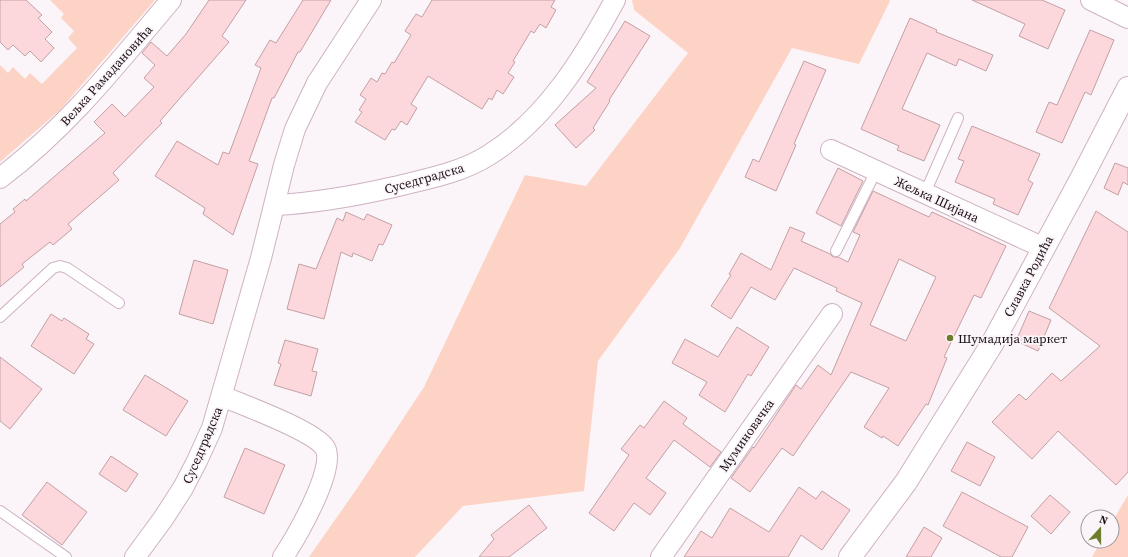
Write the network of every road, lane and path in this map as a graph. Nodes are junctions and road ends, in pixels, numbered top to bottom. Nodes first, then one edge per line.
1 (171, 0) edge
2 (371, 0) edge
3 (615, 0) edge
4 (1091, 0) edge
5 (1128, 18) edge
6 (1128, 88) edge
7 (958, 118) dead end
8 (831, 150) dead end
9 (876, 171) junction
10 (0, 178) edge
11 (925, 193) junction
12 (275, 205) junction
13 (1044, 248) junction
14 (836, 251) dead end
15 (119, 303) dead end
16 (832, 314) dead end
17 (0, 317) edge
18 (222, 396) junction
19 (0, 511) edge
20 (66, 557) edge
21 (135, 557) edge
22 (283, 557) edge
23 (660, 557) edge
24 (850, 557) edge

1 - 10 street, Вељка Рамадановића
2 - 12 street, Суседградска
3 - 12 street, Суседградска
4 - 5 street
6 - 13 street, Славка Родића
7 - 11 lane
8 - 9 street, Жељка Шијана
9 - 11 street, Жељка Шијана
9 - 14 lane
11 - 13 street, Жељка Шијана
12 - 18 street, Суседградска
13 - 24 street, Славка Родића
15 - 17 lane
16 - 23 street, Муминовачка
18 - 21 street, Суседградска
18 - 22 street
19 - 20 lane

